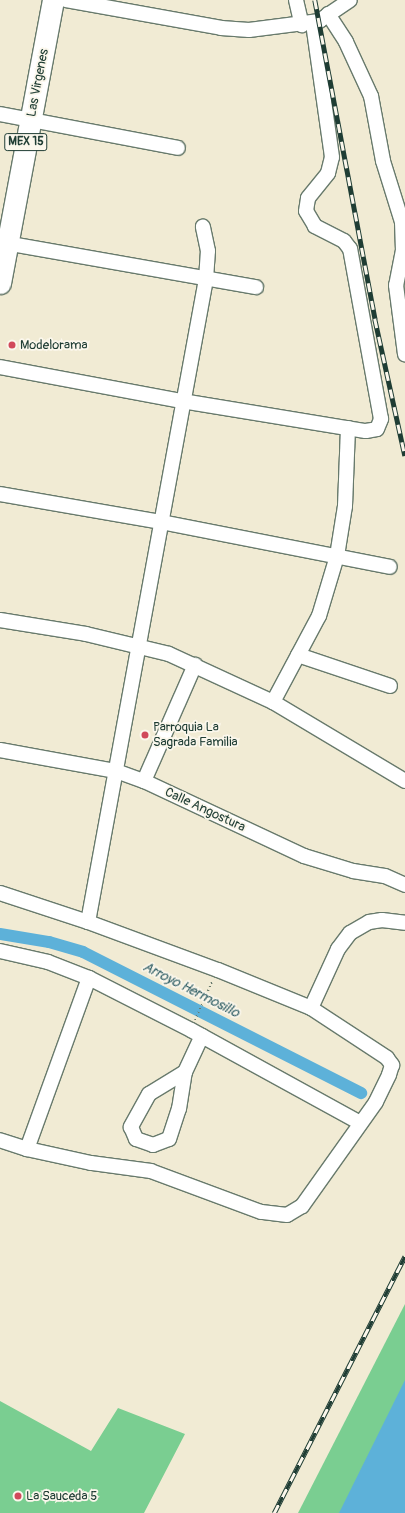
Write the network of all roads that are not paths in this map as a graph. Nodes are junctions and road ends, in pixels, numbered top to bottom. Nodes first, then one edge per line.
1 (53, 0) edge
2 (66, 0) edge
3 (296, 0) edge
4 (350, 0) edge
5 (333, 7) edge
6 (308, 24) junction
7 (0, 114) edge
8 (31, 120) junction
9 (178, 148) dead end
10 (203, 227) dead end
11 (4, 242) edge
12 (206, 279) junction
13 (0, 283) edge
14 (256, 287) dead end
15 (405, 354) edge
16 (0, 368) edge
17 (182, 401) junction
18 (348, 428) junction
19 (0, 494) edge
20 (161, 522) junction
21 (337, 556) junction
22 (390, 567) dead end
23 (0, 620) edge
24 (137, 646) junction
25 (298, 655) junction
26 (195, 665) junction
27 (390, 686) dead end
28 (273, 702) junction
29 (0, 750) edge
30 (116, 771) junction
31 (144, 781) junction
32 (405, 781) edge
33 (405, 885) edge
34 (0, 893) edge
35 (88, 922) junction
36 (405, 923) edge
37 (0, 951) edge
38 (89, 978) junction
39 (311, 1008) junction
40 (202, 1036) junction
41 (185, 1072) junction
42 (360, 1123) junction
43 (0, 1140) edge
44 (27, 1149) junction

1 - 8 highway, Las Virgenes / MEX 15
2 - 6 street
3 - 6 street
4 - 5 street
5 - 6 street
5 - 15 street
6 - 18 street
7 - 8 street
8 - 9 street
8 - 11 highway, Las Virgenes / MEX 15
10 - 12 street
11 - 12 street
11 - 13 highway, Las Virgenes / MEX 15
12 - 14 street
12 - 17 street
16 - 17 street
17 - 18 street
17 - 20 street
18 - 21 street
19 - 20 street
20 - 21 street
20 - 24 street
21 - 22 street
21 - 25 street
23 - 24 street
24 - 26 street
24 - 30 street
25 - 27 street
25 - 28 street
26 - 28 street
26 - 31 street
28 - 32 street
29 - 30 street, Calle Angostura
30 - 31 street, Calle Angostura
30 - 35 street
31 - 33 street, Calle Angostura
34 - 35 street
35 - 39 street
36 - 39 street
37 - 38 street
38 - 40 street
38 - 44 street
39 - 42 street
40 - 41 street
40 - 42 street
41 - 41 street
42 - 44 street
43 - 44 street

